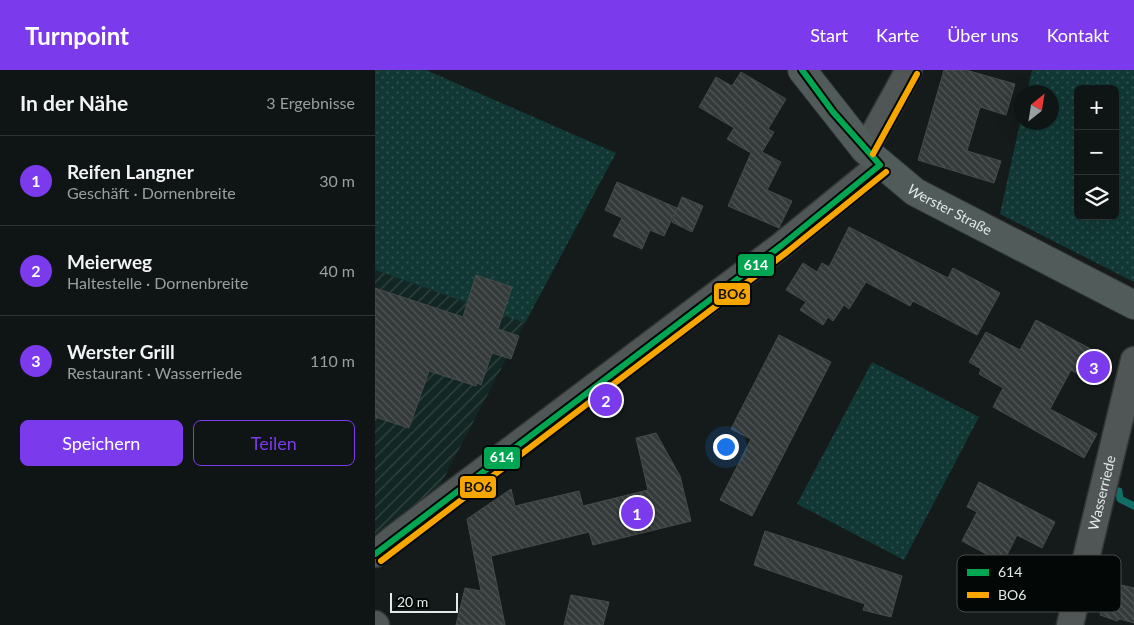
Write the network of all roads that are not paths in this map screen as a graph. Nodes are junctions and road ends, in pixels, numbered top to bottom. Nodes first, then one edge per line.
1 (802, 70) edge
2 (909, 70) edge
3 (873, 158) junction
4 (1134, 305) edge
5 (1134, 360) edge
6 (381, 542) edge
7 (1087, 555) edge
8 (1073, 612) edge
9 (1070, 625) edge

1 - 3 main road, Werster Straße
2 - 3 street
3 - 4 main road, Werster Straße
3 - 6 street
5 - 7 street, Wasserriede
8 - 9 street, Wasserriede

